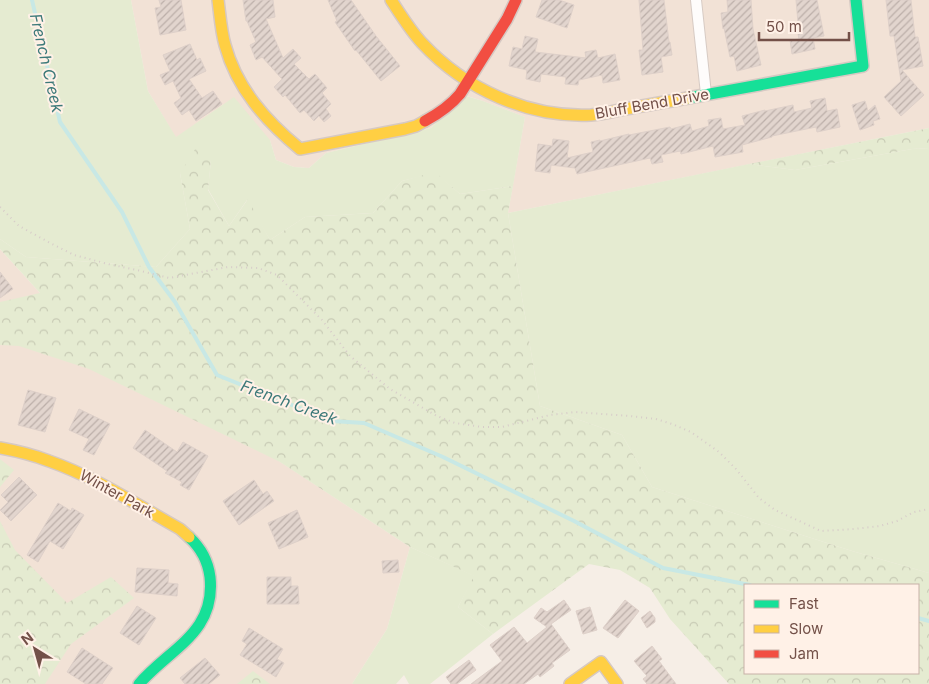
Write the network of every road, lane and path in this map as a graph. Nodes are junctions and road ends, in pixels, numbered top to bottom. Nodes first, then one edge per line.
1 (218, 0) edge
2 (391, 0) edge
3 (516, 0) edge
4 (696, 0) edge
5 (856, 0) edge
6 (469, 80) junction
7 (706, 94) junction
8 (0, 207) edge
9 (0, 448) edge
10 (929, 509) edge
11 (139, 684) edge
12 (570, 684) edge
13 (617, 684) edge

1 - 6 street
2 - 6 street, Bluff Bend Drive
3 - 6 street
4 - 7 street
5 - 7 street, Bluff Bend Drive
6 - 7 street, Bluff Bend Drive
8 - 10 path
9 - 11 street, Winter Park
12 - 13 street

